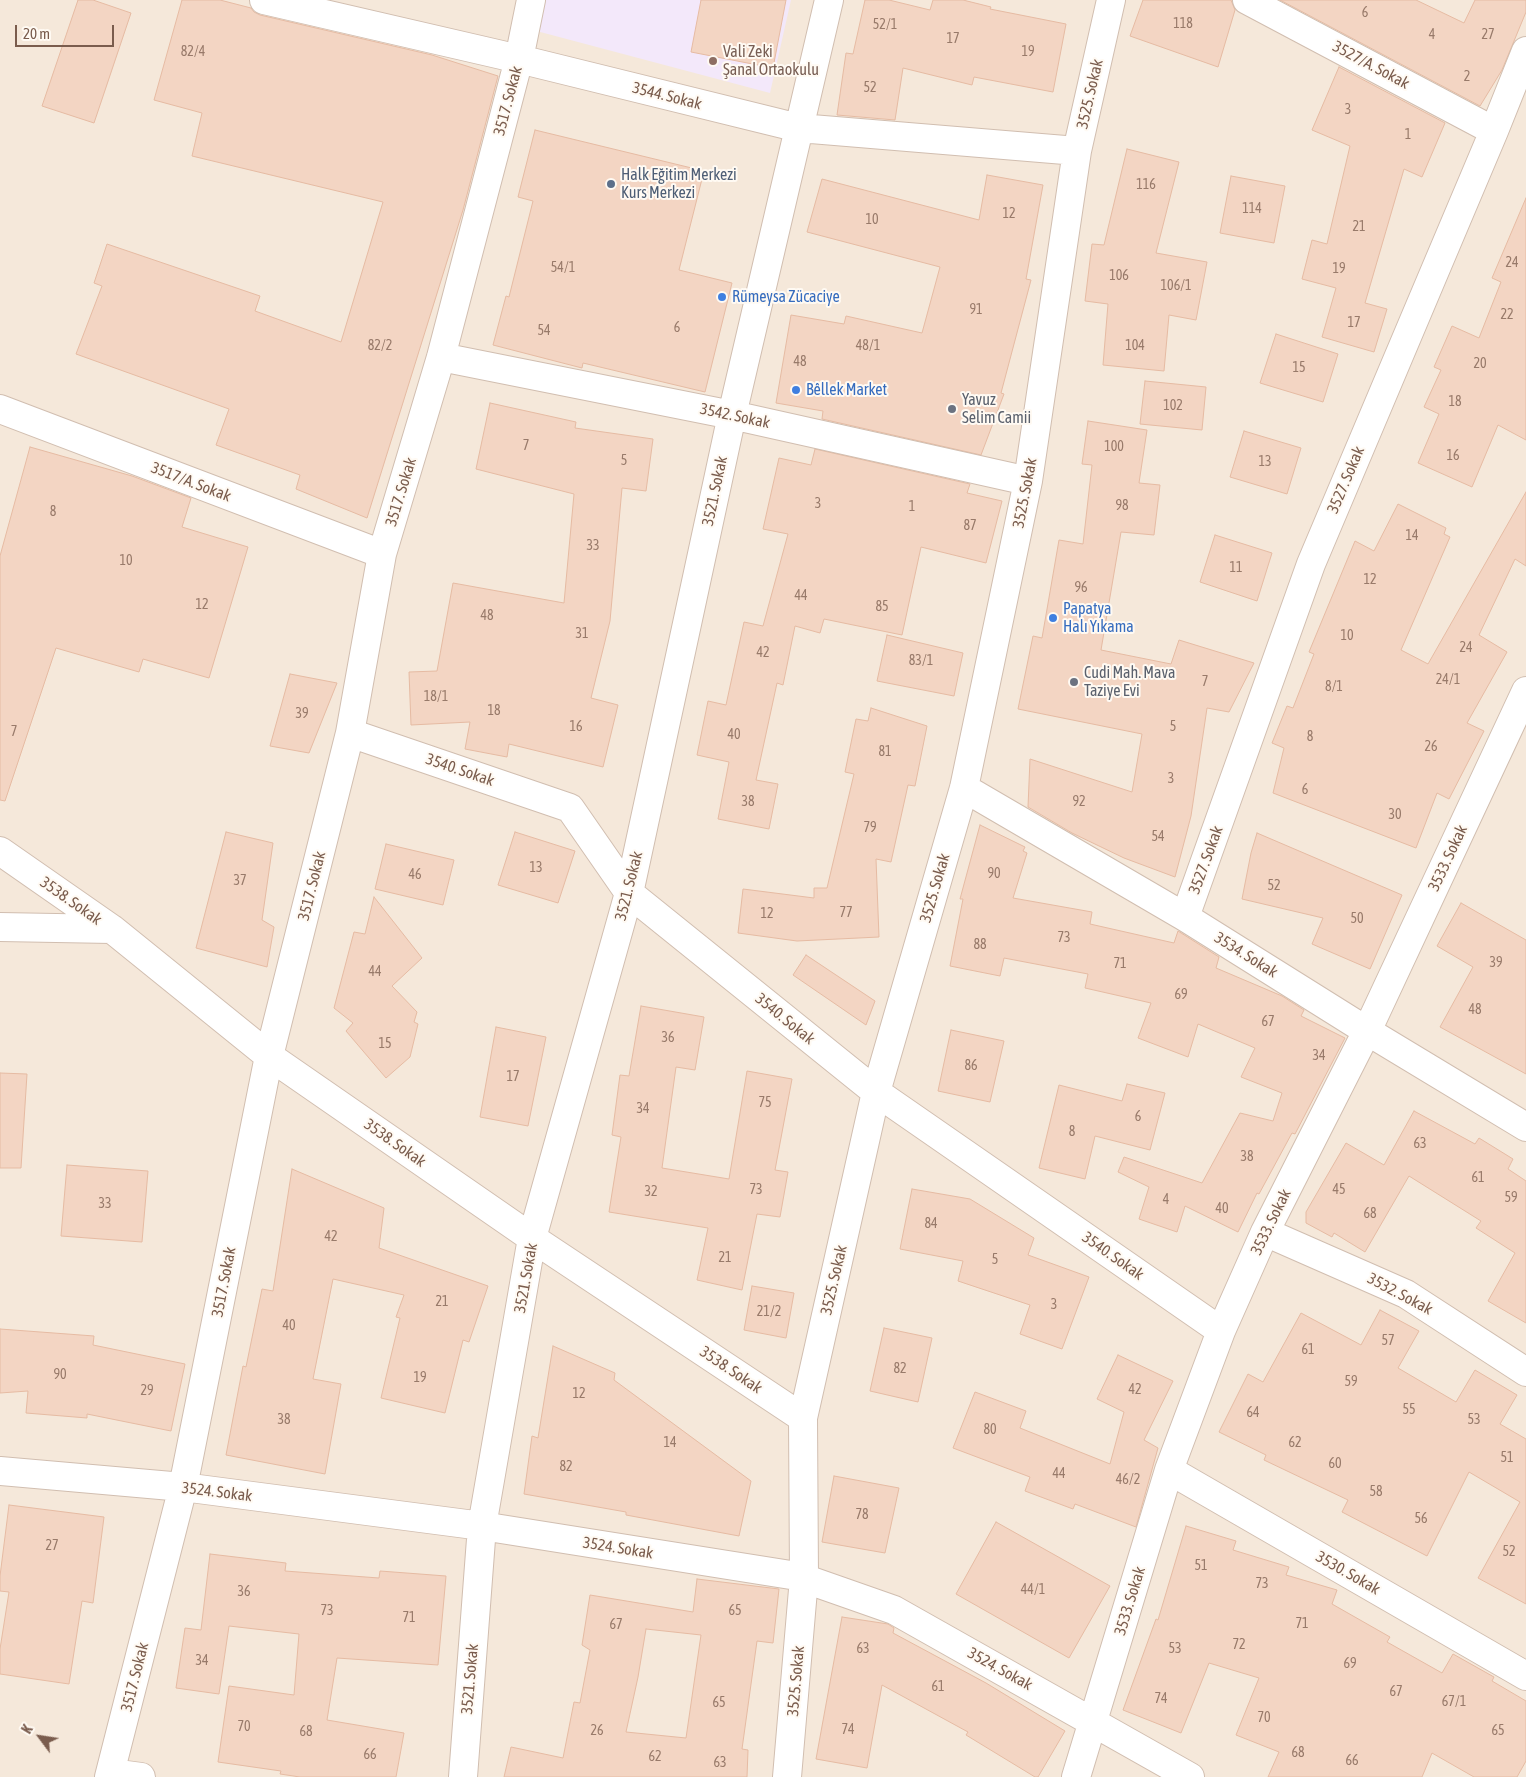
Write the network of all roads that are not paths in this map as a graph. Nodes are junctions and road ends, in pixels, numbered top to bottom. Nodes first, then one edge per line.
1 (264, 0) edge
2 (531, 0) edge
3 (829, 0) edge
4 (1112, 0) edge
5 (1247, 0) edge
6 (1526, 51) edge
7 (519, 60) junction
8 (799, 128) junction
9 (1494, 131) junction
10 (1077, 151) junction
11 (441, 357) junction
12 (0, 409) edge
13 (732, 415) junction
14 (1028, 481) junction
15 (382, 554) junction
16 (1526, 691) edge
17 (350, 733) junction
18 (964, 788) junction
19 (0, 851) edge
20 (628, 892) junction
21 (1185, 917) junction
22 (0, 927) edge
23 (112, 929) junction
24 (1367, 1031) junction
25 (269, 1056) junction
26 (876, 1092) junction
27 (1526, 1127) edge
28 (1265, 1232) junction
29 (532, 1238) junction
30 (1221, 1331) junction
31 (1526, 1372) edge
32 (803, 1418) junction
33 (1169, 1470) junction
34 (0, 1471) edge
35 (183, 1487) junction
36 (482, 1526) junction
37 (804, 1578) junction
38 (1526, 1676) edge
39 (1094, 1722) junction
40 (110, 1775) edge
41 (1078, 1776) edge
42 (141, 1777) edge
43 (463, 1777) edge
44 (787, 1777) edge
45 (1190, 1777) edge

1 - 7 street, 3544. Sokak
2 - 7 street, 3517. Sokak
3 - 8 street, 3521. Sokak
4 - 10 street, 3525. Sokak
5 - 9 street, 3527/A. Sokak
6 - 9 street, 3527. Sokak
7 - 8 street, 3544. Sokak
7 - 11 street, 3517. Sokak
8 - 10 street, 3544. Sokak
8 - 13 street, 3521. Sokak
9 - 21 street, 3527. Sokak
10 - 14 street, 3525. Sokak
11 - 13 street, 3542. Sokak
11 - 15 street, 3517. Sokak
12 - 15 street, 3517/A. Sokak
13 - 14 street, 3542. Sokak
13 - 20 street, 3521. Sokak
14 - 18 street, 3525. Sokak
15 - 17 street, 3517. Sokak
16 - 24 street, 3533. Sokak
17 - 20 street, 3540. Sokak
17 - 25 street, 3517. Sokak
18 - 21 street, 3534. Sokak
18 - 26 street, 3525. Sokak
19 - 23 street, 3538. Sokak
20 - 26 street, 3540. Sokak
20 - 29 street, 3521. Sokak
21 - 24 street, 3534. Sokak
22 - 23 street
23 - 25 street, 3538. Sokak
24 - 27 street, 3534. Sokak
24 - 28 street, 3533. Sokak
25 - 29 street, 3538. Sokak
25 - 35 street, 3517. Sokak
26 - 30 street, 3540. Sokak
26 - 32 street, 3525. Sokak
28 - 30 street, 3533. Sokak
28 - 31 street, 3532. Sokak
29 - 32 street, 3538. Sokak
29 - 36 street, 3521. Sokak
30 - 33 street, 3533. Sokak
32 - 37 street, 3525. Sokak
33 - 38 street, 3530. Sokak
33 - 39 street, 3533. Sokak
34 - 35 street, 3524. Sokak
35 - 36 street, 3524. Sokak
35 - 40 street, 3517. Sokak
36 - 37 street, 3524. Sokak
36 - 43 street, 3521. Sokak
37 - 39 street, 3524. Sokak
37 - 44 street, 3525. Sokak
39 - 41 street, 3533. Sokak
39 - 45 street, 3524. Sokak
40 - 42 street

